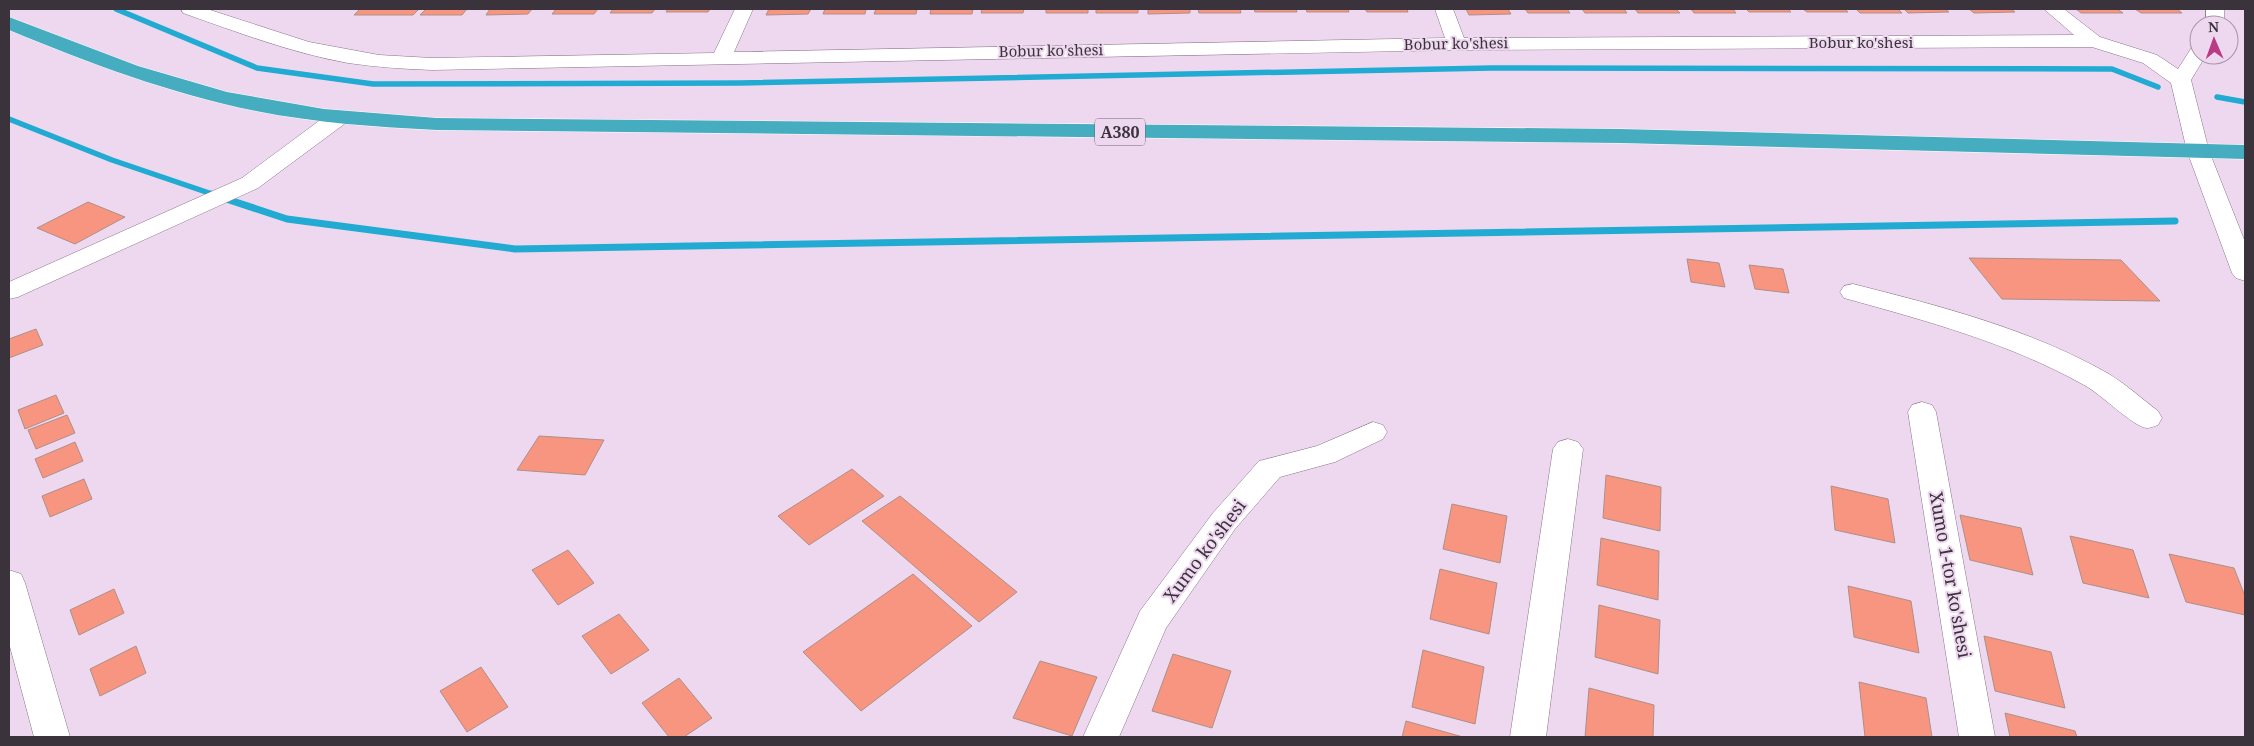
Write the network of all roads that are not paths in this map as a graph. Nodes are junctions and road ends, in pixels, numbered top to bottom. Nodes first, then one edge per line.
1 (190, 9) edge
2 (744, 9) edge
3 (1444, 9) edge
4 (2053, 9) edge
5 (9, 24) edge
6 (2093, 41) junction
7 (1458, 44) junction
8 (722, 57) junction
9 (2190, 65) edge
10 (2181, 80) junction
11 (339, 117) junction
12 (2198, 151) junction
13 (2245, 152) edge
14 (2237, 235) edge
15 (2245, 273) edge
16 (9, 291) edge
17 (1853, 292) dead end
18 (1922, 412) dead end
19 (2148, 418) dead end
20 (1373, 432) dead end
21 (1568, 449) dead end
22 (9, 583) edge
23 (52, 737) edge
24 (1101, 737) edge
25 (1528, 737) edge
26 (1977, 737) edge

1 - 8 street, Bobur ko'shesi
2 - 8 street
3 - 7 street
4 - 6 street
5 - 11 highway, A380
6 - 7 street, Bobur ko'shesi
6 - 10 street, Bobur ko'shesi
7 - 8 street, Bobur ko'shesi
9 - 10 street
10 - 12 street
11 - 12 highway, A380
11 - 16 street
12 - 13 highway, A380
12 - 14 street
14 - 15 street
17 - 19 street
18 - 26 street, Xumo 1-tor ko'shesi
20 - 24 street, Xumo ko'shesi
21 - 25 street
22 - 23 street

